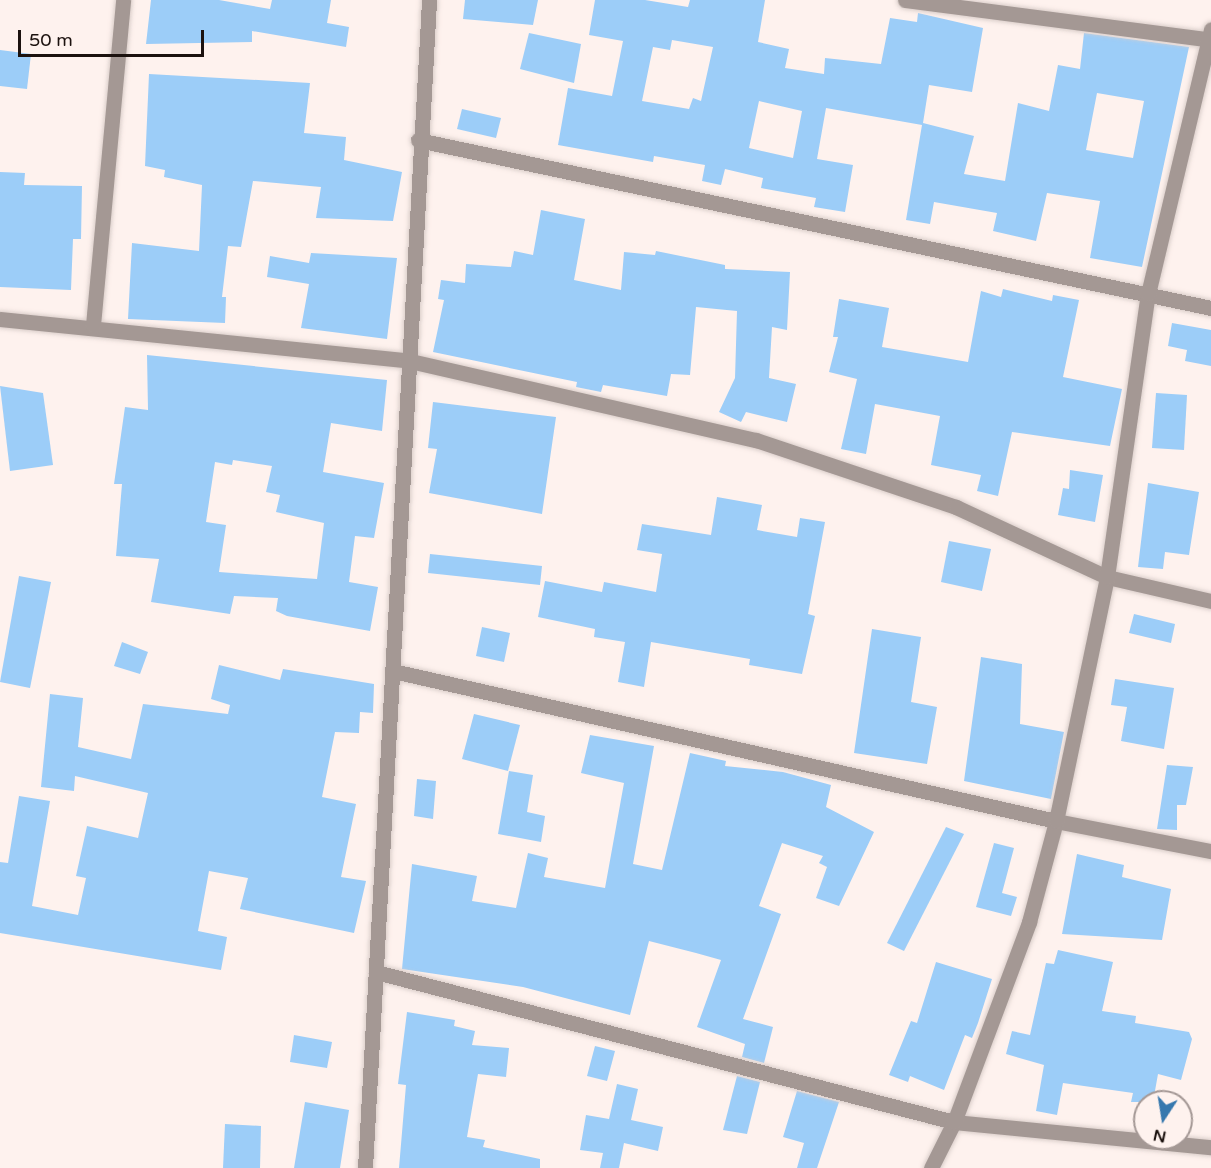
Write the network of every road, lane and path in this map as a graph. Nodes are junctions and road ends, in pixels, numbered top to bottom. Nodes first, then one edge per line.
1 (123, 0) edge
2 (429, 0) edge
3 (906, 0) edge
4 (1210, 36) edge
5 (418, 140) junction
6 (1148, 294) junction
7 (1211, 308) edge
8 (0, 319) edge
9 (93, 325) junction
10 (406, 360) junction
11 (1107, 577) junction
12 (1211, 601) edge
13 (393, 671) junction
14 (1056, 821) junction
15 (1211, 851) edge
16 (376, 972) junction
17 (954, 1122) junction
18 (1211, 1147) edge
19 (365, 1168) edge
20 (931, 1168) edge

1 - 9 street
2 - 5 street
3 - 4 street
4 - 6 street
5 - 6 street
5 - 10 street
6 - 7 street
6 - 11 street
8 - 9 street
9 - 10 street
10 - 11 street
10 - 13 street
11 - 12 street
11 - 14 street
13 - 14 street
13 - 16 street
14 - 15 street
14 - 17 street
16 - 17 street
16 - 19 street
17 - 18 street
17 - 20 street

